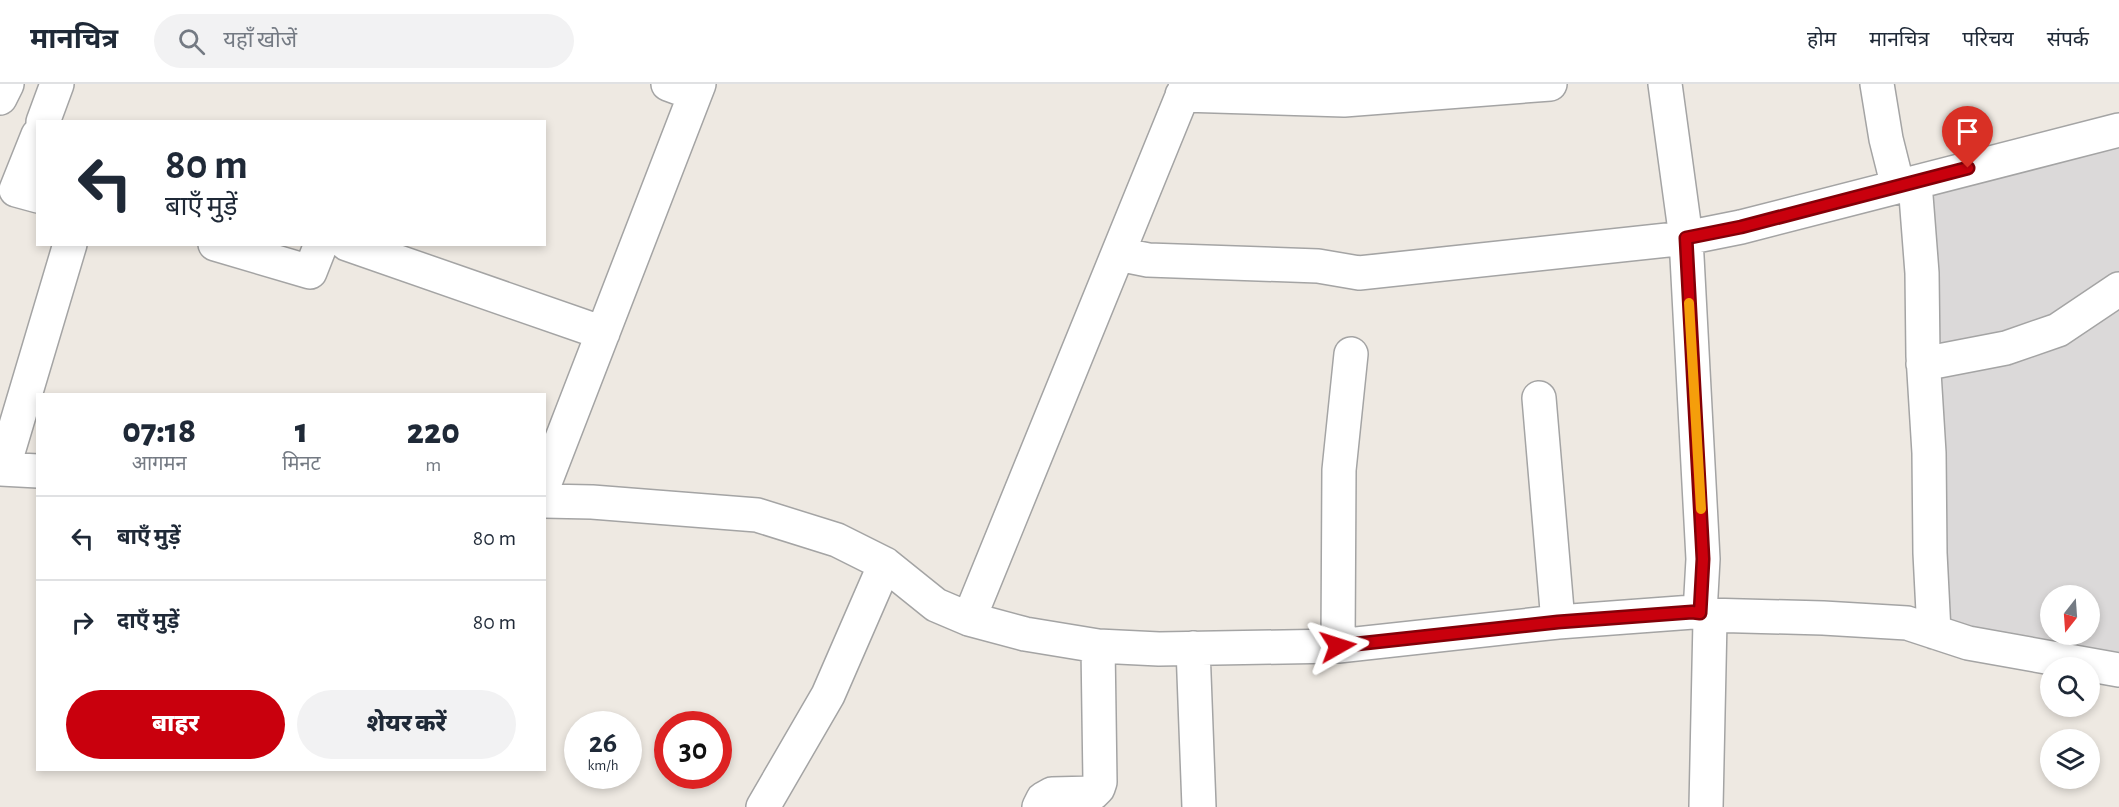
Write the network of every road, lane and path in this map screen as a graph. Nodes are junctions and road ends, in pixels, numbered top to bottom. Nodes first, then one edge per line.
1 (7, 84) edge
2 (57, 84) edge
3 (1550, 84) edge
4 (1665, 84) edge
5 (1877, 84) edge
6 (687, 87) edge
7 (1185, 90) edge
8 (0, 98) edge
9 (44, 120) edge
10 (2119, 130) edge
11 (36, 140) edge
12 (1907, 185) junction
13 (36, 195) edge
14 (1686, 238) junction
15 (69, 246) edge
16 (222, 246) edge
17 (320, 246) edge
18 (353, 246) edge
19 (1118, 254) junction
20 (2119, 289) edge
21 (603, 333) junction
22 (1351, 354) dead end
23 (1923, 364) junction
24 (1539, 398) dead end
25 (1, 469) edge
26 (36, 471) edge
27 (546, 480) edge
28 (546, 501) edge
29 (885, 564) junction
30 (1703, 614) junction
31 (969, 619) junction
32 (1558, 622) junction
33 (1934, 632) junction
34 (1098, 646) junction
35 (1338, 646) junction
36 (1193, 648) junction
37 (2119, 670) edge
38 (763, 807) edge
39 (1039, 807) edge
40 (1198, 807) edge
41 (1706, 807) edge

1 - 8 street
2 - 9 street
3 - 7 street
4 - 14 street
5 - 12 street
6 - 21 street
7 - 19 street
10 - 12 street
11 - 13 street
12 - 14 street
12 - 23 street
14 - 19 street
14 - 30 street
15 - 25 street
16 - 17 street
18 - 21 street
19 - 31 street
20 - 23 street
21 - 27 street
22 - 35 street
23 - 33 street
24 - 32 street
25 - 26 street
28 - 29 street
29 - 31 street
29 - 38 street
30 - 32 street
30 - 33 street
30 - 41 street
31 - 34 street
32 - 35 street
33 - 37 street
34 - 36 street
34 - 39 street
35 - 36 street
36 - 40 street

